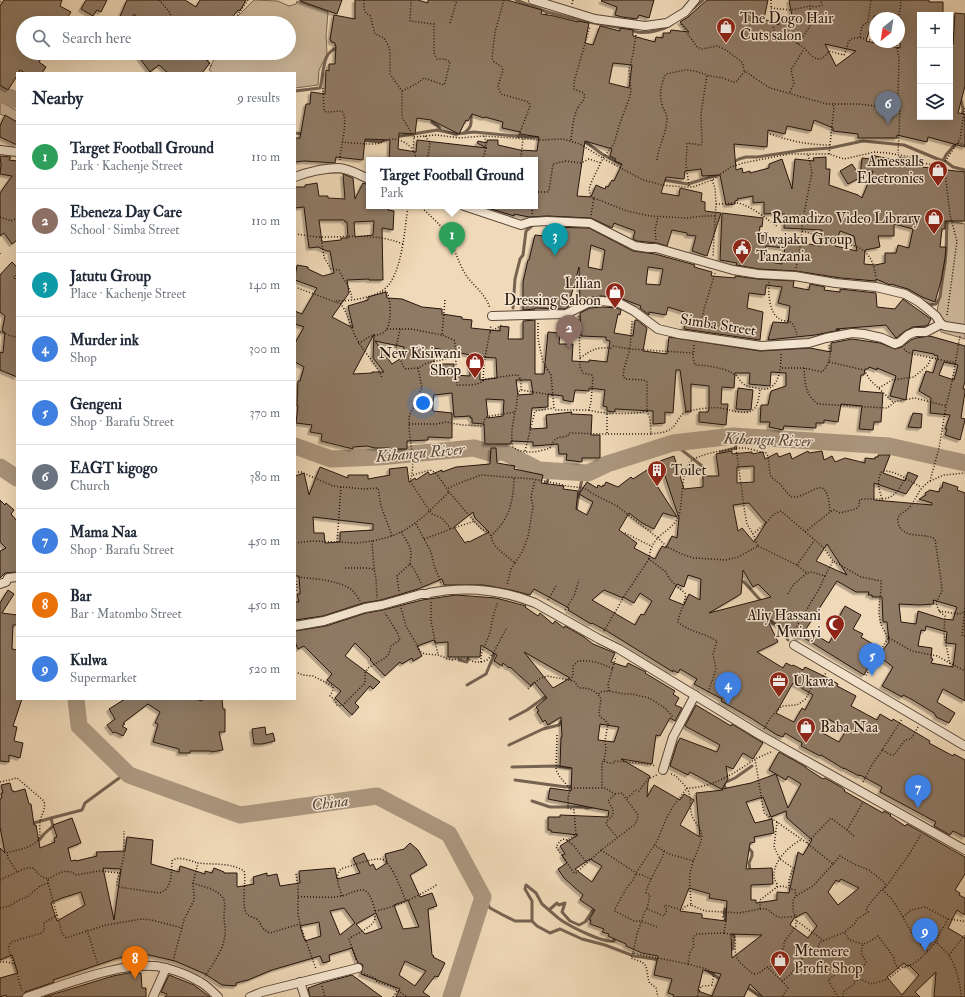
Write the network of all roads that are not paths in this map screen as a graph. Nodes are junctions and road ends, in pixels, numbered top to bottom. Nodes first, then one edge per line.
1 (533, 0) edge
2 (695, 0) edge
3 (0, 150) edge
4 (16, 152) edge
5 (366, 177) edge
6 (296, 178) edge
7 (473, 209) edge
8 (492, 316) road end
9 (943, 325) junction
10 (963, 329) edge
11 (16, 577) edge
12 (0, 584) edge
13 (296, 626) edge
14 (794, 645) road end
15 (696, 695) junction
16 (965, 746) edge
17 (663, 770) road end
18 (965, 850) edge
19 (358, 968) road end
20 (169, 969) junction
21 (300, 982) junction
22 (27, 997) edge
23 (153, 997) edge
24 (218, 997) edge
25 (250, 997) edge
26 (305, 997) edge

1 - 2 street
3 - 4 street
5 - 6 street
7 - 9 street
8 - 9 street, Simba Street
9 - 10 street
11 - 12 street
13 - 15 street
14 - 16 street
15 - 17 street
15 - 18 street
19 - 21 street
20 - 22 street
20 - 23 street
20 - 24 street
21 - 25 street
21 - 26 street

